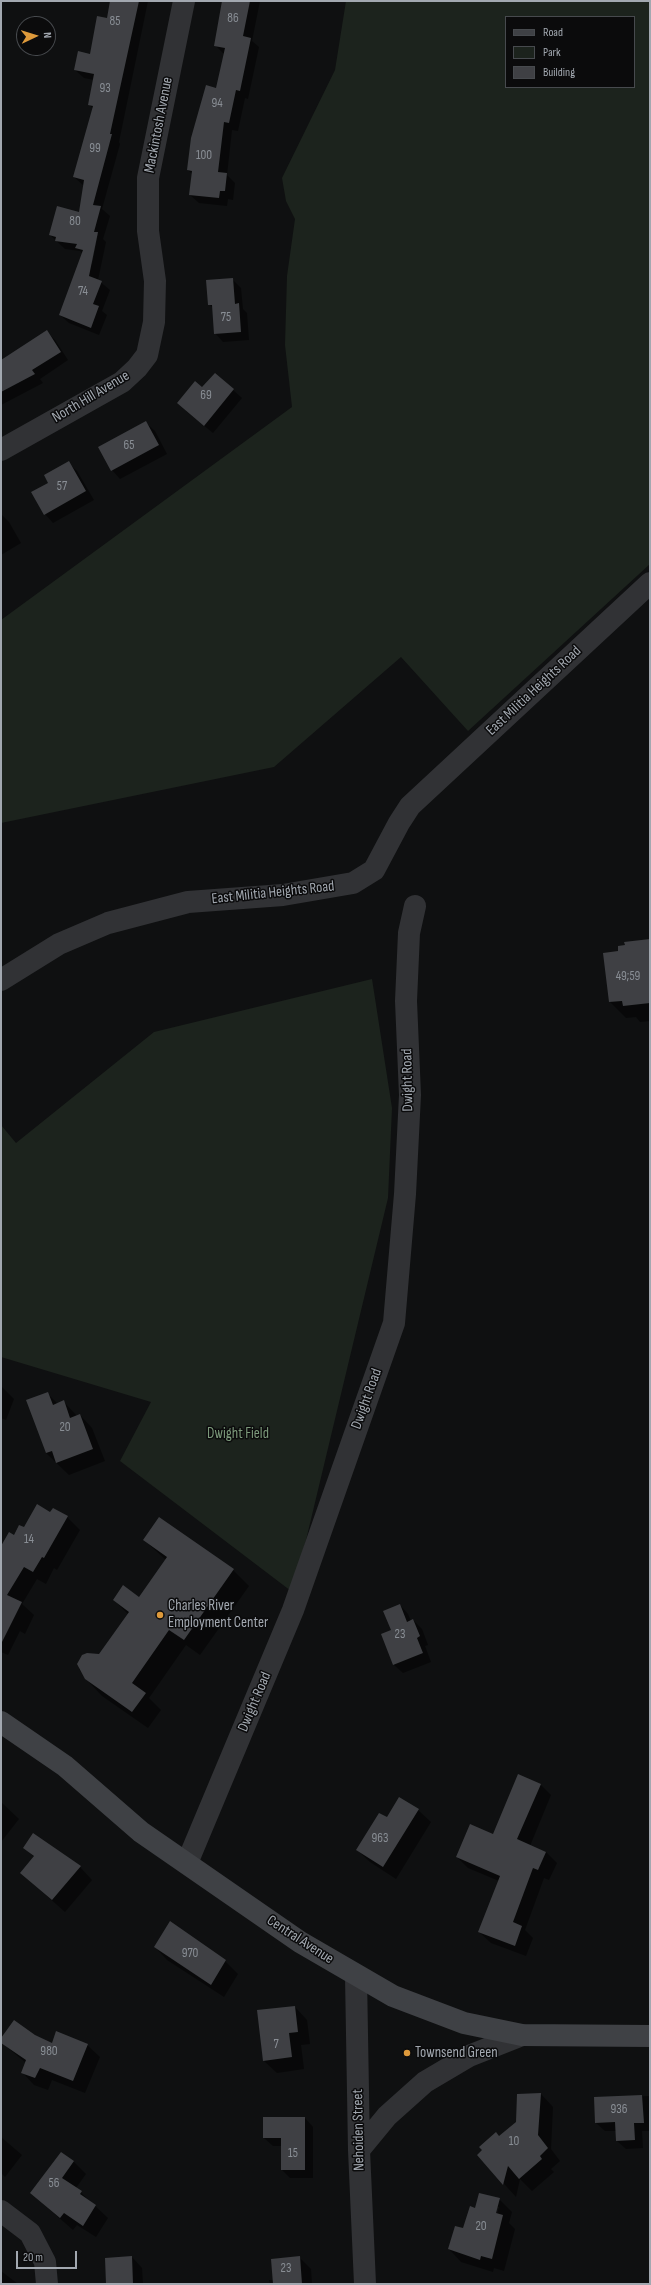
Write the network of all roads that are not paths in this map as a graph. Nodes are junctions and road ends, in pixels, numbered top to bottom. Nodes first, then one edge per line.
1 (184, 1) edge
2 (151, 251) joint
3 (1, 450) edge
4 (650, 583) edge
5 (415, 906) dead end
6 (1, 980) edge
7 (1, 1722) edge
8 (187, 1864) junction
9 (356, 1976) junction
10 (522, 2035) junction
11 (650, 2036) edge
12 (359, 2150) junction
13 (1, 2211) edge
14 (47, 2284) edge
15 (365, 2284) edge

1 - 2 street, Mackintosh Avenue
2 - 3 street, North Hill Avenue
4 - 6 street, East Militia Heights Road
5 - 8 street, Dwight Road
7 - 8 main road, Central Avenue
8 - 9 main road, Central Avenue
9 - 10 main road, Central Avenue
9 - 12 street, Nehoiden Street
10 - 11 main road, Central Avenue
10 - 12 street
12 - 15 street, Nehoiden Street
13 - 14 street

